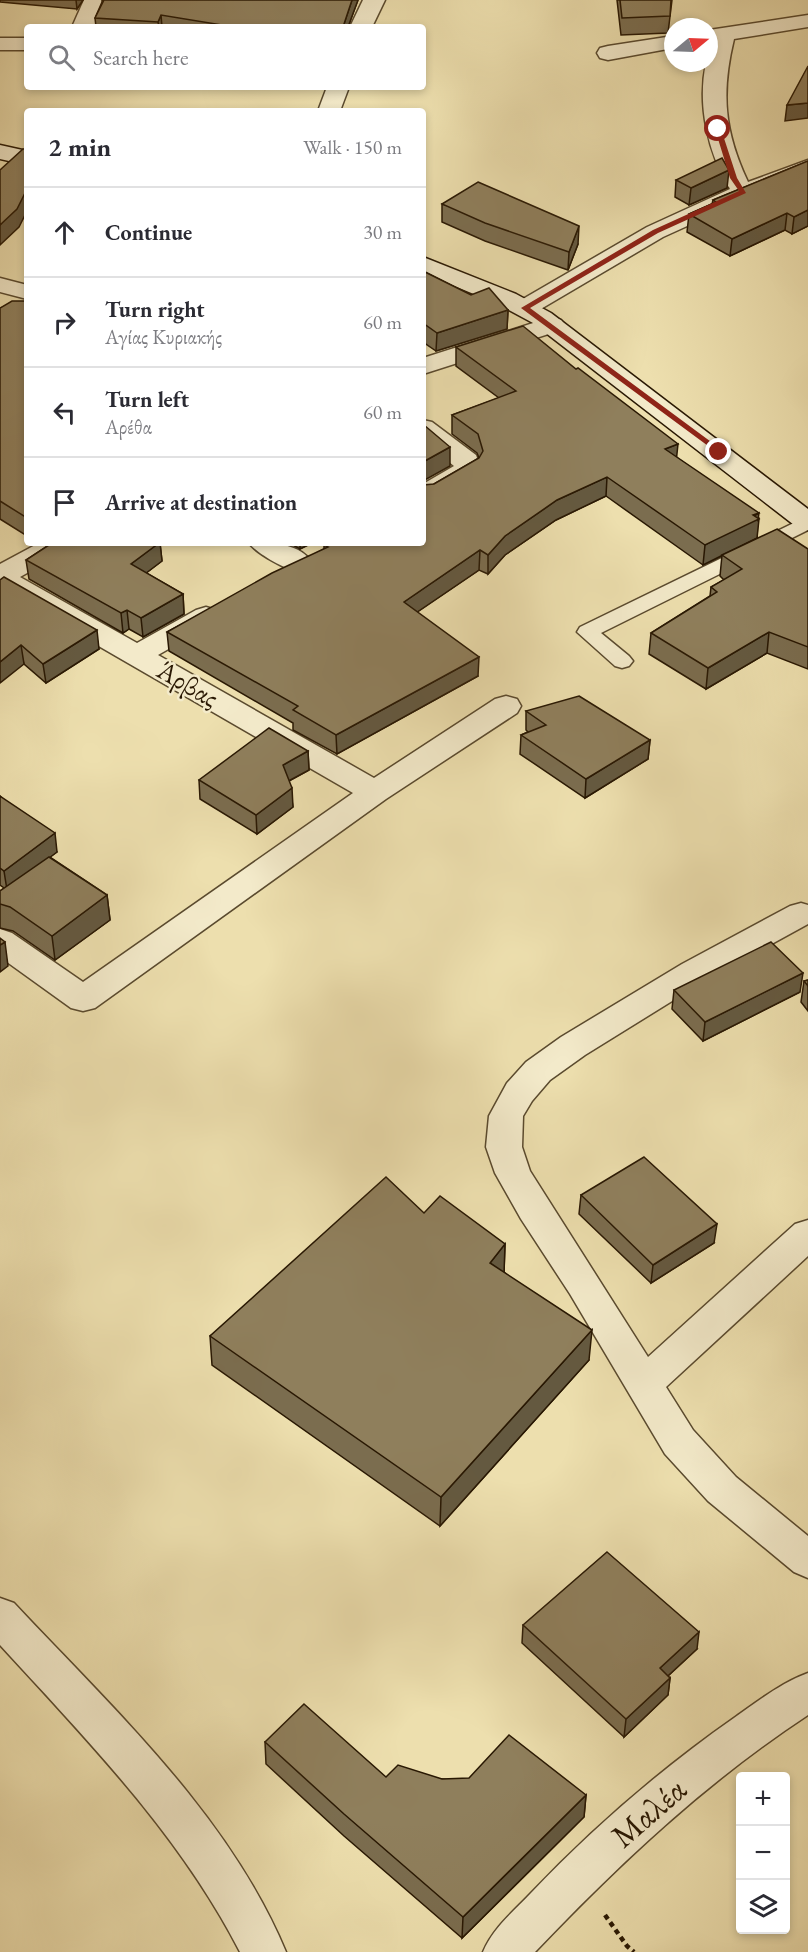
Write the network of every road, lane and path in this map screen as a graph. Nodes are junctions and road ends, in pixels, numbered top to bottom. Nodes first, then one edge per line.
1 (95, 0) edge
2 (374, 0) edge
3 (808, 21) edge
4 (84, 24) edge
5 (362, 24) edge
6 (718, 35) edge
7 (0, 44) edge
8 (24, 44) edge
9 (664, 44) edge
10 (608, 53) dead end
11 (715, 72) edge
12 (337, 90) edge
13 (330, 108) edge
14 (0, 152) edge
15 (24, 157) edge
16 (808, 167) edge
17 (743, 192) junction
18 (426, 265) edge
19 (0, 285) edge
20 (24, 291) edge
21 (525, 308) junction
22 (552, 325) junction
23 (426, 365) edge
24 (426, 430) edge
25 (426, 493) edge
26 (808, 522) edge
27 (55, 546) edge
28 (272, 546) edge
29 (0, 577) edge
30 (268, 580) edge
31 (228, 604) edge
32 (137, 655) junction
33 (622, 661) dead end
34 (506, 706) dead end
35 (375, 792) junction
36 (801, 914) dead end
37 (0, 941) edge
38 (808, 1234) edge
39 (644, 1384) junction
40 (808, 1560) edge
41 (0, 1616) edge
42 (808, 1692) edge
43 (264, 1952) edge
44 (505, 1952) edge

1 - 4 street
2 - 5 street
3 - 6 street
7 - 8 street
9 - 10 street
11 - 17 street
12 - 13 street
14 - 15 street
16 - 17 street
17 - 21 street
18 - 21 street
19 - 20 street
21 - 22 street
22 - 23 street
22 - 26 street
24 - 25 street
26 - 33 lane
27 - 29 street
28 - 30 street
29 - 32 street, Άρβας
31 - 32 street
32 - 35 street, Άρβας
34 - 35 street
35 - 37 street
36 - 39 street
38 - 39 street
39 - 40 street
41 - 43 street
42 - 44 street, Μαλέα

